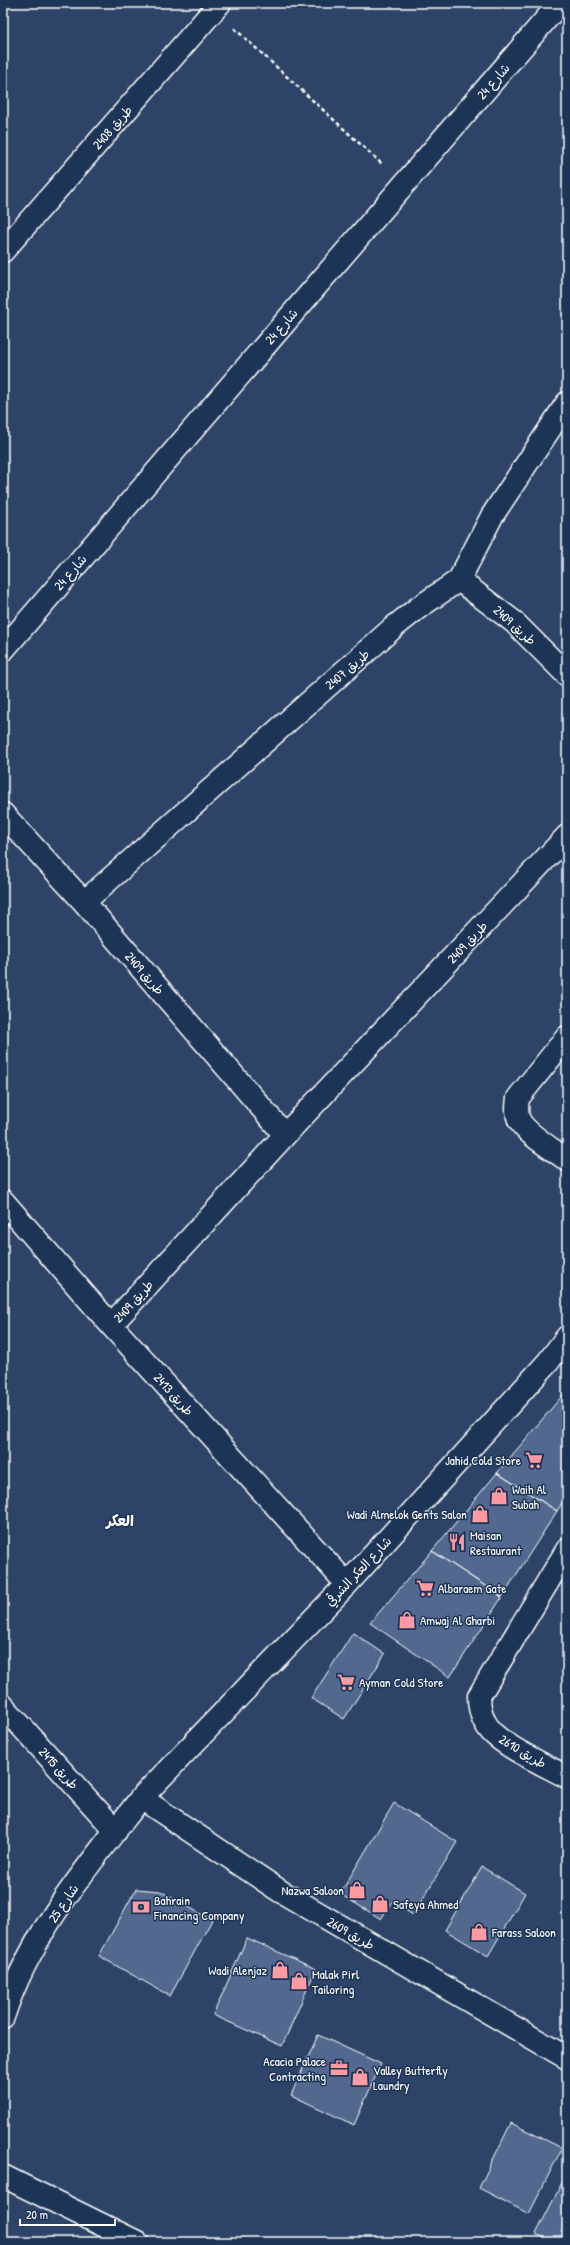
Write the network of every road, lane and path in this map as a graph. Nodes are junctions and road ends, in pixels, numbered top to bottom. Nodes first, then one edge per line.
1 (560, 3) edge
2 (217, 7) edge
3 (404, 184) junction
4 (3, 252) edge
5 (567, 403) edge
6 (459, 580) junction
7 (4, 647) edge
8 (567, 675) edge
9 (3, 814) edge
10 (567, 836) edge
11 (84, 902) junction
12 (567, 1037) edge
13 (285, 1135) junction
14 (567, 1160) edge
15 (3, 1201) edge
16 (112, 1325) junction
17 (567, 1337) edge
18 (567, 1550) edge
19 (347, 1584) junction
20 (3, 1706) edge
21 (567, 1777) edge
22 (141, 1798) junction
23 (116, 1831) junction
24 (3, 2017) edge
25 (567, 2058) edge
26 (3, 2176) edge
27 (137, 2242) edge

1 - 3 street, شارع 24
2 - 3 path
2 - 4 street, طريق 2408
3 - 7 street, شارع 24
5 - 6 street, طريق 2407
6 - 8 street, طريق 2409
6 - 11 street, طريق 2407
9 - 11 street, طريق 2409
10 - 13 street, طريق 2409
11 - 13 street, طريق 2409
12 - 14 street
13 - 16 street, طريق 2409
15 - 16 street, طريق 2413
16 - 19 street, طريق 2413
17 - 19 street, شارع العكر الشرقي
18 - 21 street, طريق 2610
19 - 22 street, شارع العكر الشرقي
20 - 23 street, طريق 2415
22 - 23 street, شارع 25
22 - 25 street, طريق 2609
23 - 24 street, شارع 25
26 - 27 street

